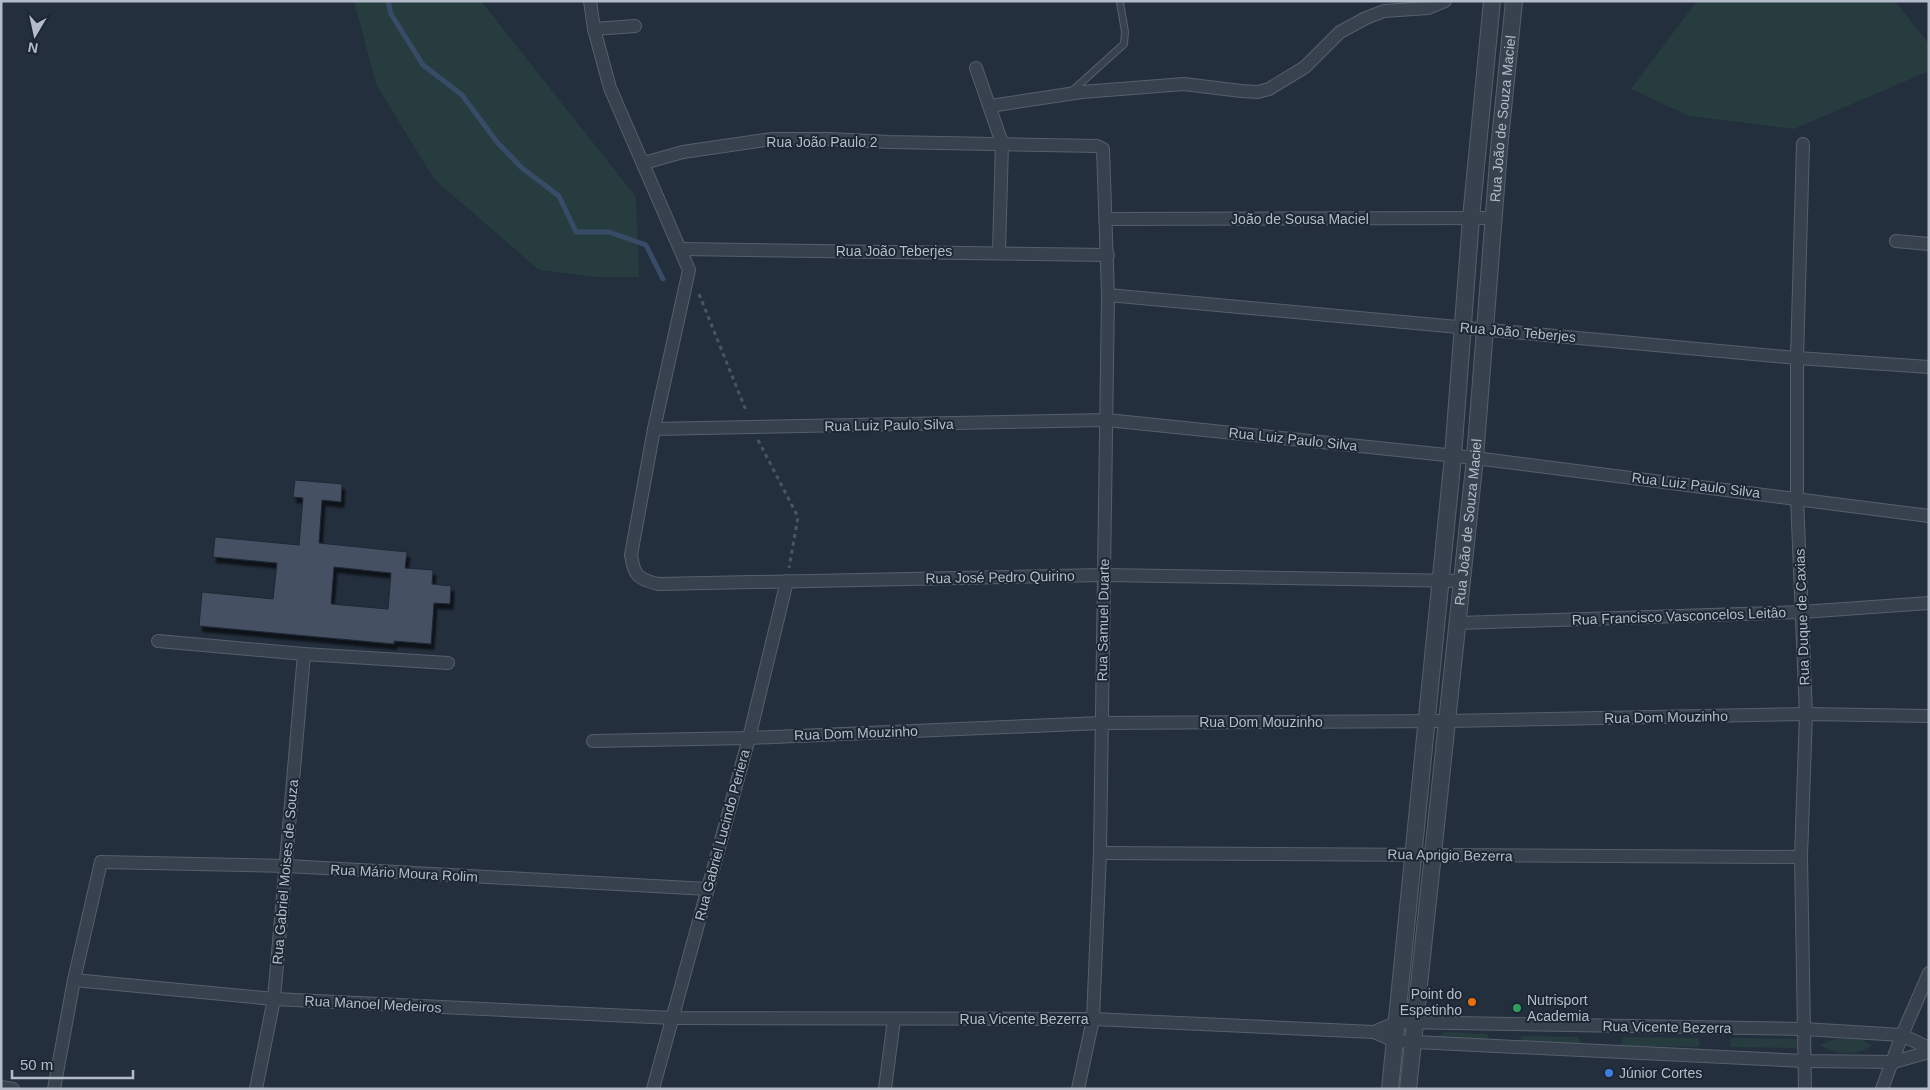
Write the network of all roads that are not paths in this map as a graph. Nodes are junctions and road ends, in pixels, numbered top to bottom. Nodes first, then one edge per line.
1 (590, 1) edge
2 (1445, 1) edge
3 (1492, 1) edge
4 (1514, 1) edge
5 (1120, 2) edge
6 (635, 26) dead end
7 (594, 29) junction
8 (976, 68) dead end
9 (1069, 94) junction
10 (990, 106) junction
11 (1002, 143) junction
12 (1803, 144) dead end
13 (1103, 149) joint
14 (644, 164) junction
15 (1471, 218) junction
16 (1493, 218) junction
17 (1107, 219) junction
18 (1896, 241) dead end
19 (1929, 244) edge
20 (680, 250) junction
21 (999, 252) junction
22 (1108, 255) junction
23 (1108, 296) junction
24 (1463, 327) junction
25 (1484, 328) junction
26 (1797, 358) junction
27 (1929, 367) edge
28 (1107, 420) junction
29 (654, 429) junction
30 (1453, 456) junction
31 (1475, 458) junction
32 (1798, 498) junction
33 (1929, 516) edge
34 (1104, 575) junction
35 (787, 581) junction
36 (1440, 581) junction
37 (1462, 581) junction
38 (1929, 603) edge
39 (1802, 612) junction
40 (1458, 624) junction
41 (158, 640) dead end
42 (304, 654) junction
43 (448, 663) dead end
44 (1806, 714) junction
45 (1929, 716) edge
46 (1425, 720) junction
47 (1447, 721) junction
48 (1102, 723) junction
49 (749, 738) junction
50 (594, 741) dead end
51 (1100, 853) junction
52 (1413, 855) junction
53 (1434, 856) junction
54 (1801, 857) junction
55 (287, 866) junction
56 (708, 889) junction
57 (1929, 973) edge
58 (74, 980) junction
59 (274, 999) junction
60 (672, 1018) junction
61 (894, 1019) junction
62 (1093, 1019) junction
63 (1398, 1022) junction
64 (1416, 1023) junction
65 (1804, 1029) junction
66 (1374, 1032) junction
67 (1902, 1035) junction
68 (1395, 1041) junction
69 (1414, 1042) junction
70 (1929, 1050) edge
71 (1804, 1061) junction
72 (1894, 1062) junction
73 (1, 1088) edge
74 (13, 1089) edge
75 (54, 1089) edge
76 (256, 1089) edge
77 (653, 1089) edge
78 (885, 1089) edge
79 (1078, 1089) edge
80 (1390, 1089) edge
81 (1408, 1089) edge
82 (1805, 1089) edge
83 (1882, 1089) edge

1 - 7 street
2 - 9 street
3 - 15 street, Rua João de Souza Maciel
4 - 16 street, Rua João de Souza Maciel
5 - 9 lane
6 - 7 street
7 - 14 street
8 - 10 street
9 - 10 street
10 - 11 street
11 - 13 street, Rua João Paulo 2
11 - 14 street, Rua João Paulo 2
11 - 21 street
12 - 26 street, Rua Duque de Caxias
13 - 17 street, Rua Samuel Duarte
14 - 20 street
15 - 16 street, João de Sousa Maciel
15 - 17 street, João de Sousa Maciel
15 - 24 street, Rua João de Souza Maciel
16 - 25 street, Rua João de Souza Maciel
17 - 22 street, Rua Samuel Duarte
18 - 19 street
20 - 21 street, Rua João Teberjes
20 - 29 street
21 - 22 street, Rua João Teberjes
22 - 23 street, Rua Samuel Duarte
23 - 24 street, Rua João Teberjes
23 - 28 street, Rua Samuel Duarte
24 - 25 street, Rua João Teberjes
24 - 30 street, Rua João de Souza Maciel
25 - 26 street, Rua João Teberjes
25 - 31 street, Rua João de Souza Maciel
26 - 27 street, Rua João Teberjes
26 - 32 street, Rua Duque de Caxias
28 - 29 street, Rua Luiz Paulo Silva
28 - 30 street, Rua Luiz Paulo Silva
28 - 34 street, Rua Samuel Duarte
29 - 35 street, Rua José Pedro Quirino
30 - 31 street, Rua Luiz Paulo Silva
30 - 36 street, Rua João de Souza Maciel
31 - 32 street, Rua Luiz Paulo Silva
31 - 37 street, Rua João de Souza Maciel
32 - 33 street, Rua Luiz Paulo Silva
32 - 39 street, Rua Duque de Caxias
34 - 35 street, Rua José Pedro Quirino
34 - 36 street, Rua José Pedro Quirino
34 - 48 street, Rua Samuel Duarte
35 - 49 street, Rua Gabriel Lucindo Periera
36 - 37 street, Rua José Pedro Quirino
36 - 46 street, Rua João de Souza Maciel
37 - 40 street, Rua João de Souza Maciel
38 - 39 street, Rua Francisco Vasconcelos Leitâo
39 - 40 street, Rua Francisco Vasconcelos Leitâo
39 - 44 street, Rua Duque de Caxias
40 - 47 street, Rua João de Souza Maciel
41 - 42 street
42 - 43 street
42 - 55 street, Rua Gabriel Moises de Souza
44 - 45 street, Rua Dom Mouzinho
44 - 47 street, Rua Dom Mouzinho
44 - 54 street, Rua Duque de Caxias
46 - 47 street, Rua Dom Mouzinho
46 - 48 street, Rua Dom Mouzinho
46 - 52 street, Rua João de Souza Maciel
47 - 53 street, Rua João de Souza Maciel
48 - 49 street, Rua Dom Mouzinho
48 - 51 street, Rua Samuel Duarte
49 - 50 street, Rua Dom Mouzinho
49 - 56 street, Rua Gabriel Lucindo Periera
51 - 52 street, Rua Aprigio Bezerra
51 - 62 street, Rua Samuel Duarte
52 - 53 street, Rua Aprigio Bezerra
52 - 63 street, Rua João de Souza Maciel
53 - 54 street, Rua Aprigio Bezerra
53 - 64 street, Rua João de Souza Maciel
54 - 65 street, Rua Duque de Caxias
55 - 56 street, Rua Mário Moura Rolim
55 - 58 street, Rua Mário Moura Rolim
55 - 59 street, Rua Gabriel Moises de Souza
56 - 60 street, Rua Gabriel Lucindo Periera
57 - 67 street
58 - 59 street, Rua Manoel Medeiros
58 - 75 street
59 - 60 street, Rua Manoel Medeiros
59 - 76 street, Rua Gabriel Moises de Souza
60 - 61 street, Rua Vicente Bezerra
60 - 77 street, Rua Gabriel Lucindo Periera
61 - 62 street, Rua Vicente Bezerra
61 - 78 street
62 - 66 street, Rua Vicente Bezerra
62 - 79 street, Rua Samuel Duarte
63 - 64 street, Rua Vicente Bezerra
63 - 66 street, Rua Vicente Bezerra
63 - 68 street, Rua João de Souza Maciel
64 - 65 street, Rua Vicente Bezerra
64 - 69 street, Rua João de Souza Maciel
65 - 67 street, Rua Vicente Bezerra
65 - 71 street, Rua Duque de Caxias
66 - 68 street, Rua Vicente Bezerra
67 - 70 street, Rua Vicente Bezerra
67 - 72 street
68 - 69 street, Rua Vicente Bezerra
68 - 80 street, Rua João de Souza Maciel
69 - 71 street, Rua Vicente Bezerra
69 - 81 street, Rua João de Souza Maciel
70 - 72 street, Rua Vicente Bezerra
71 - 72 street, Rua Vicente Bezerra
71 - 82 street, Rua Duque de Caxias
72 - 83 street
73 - 74 street

